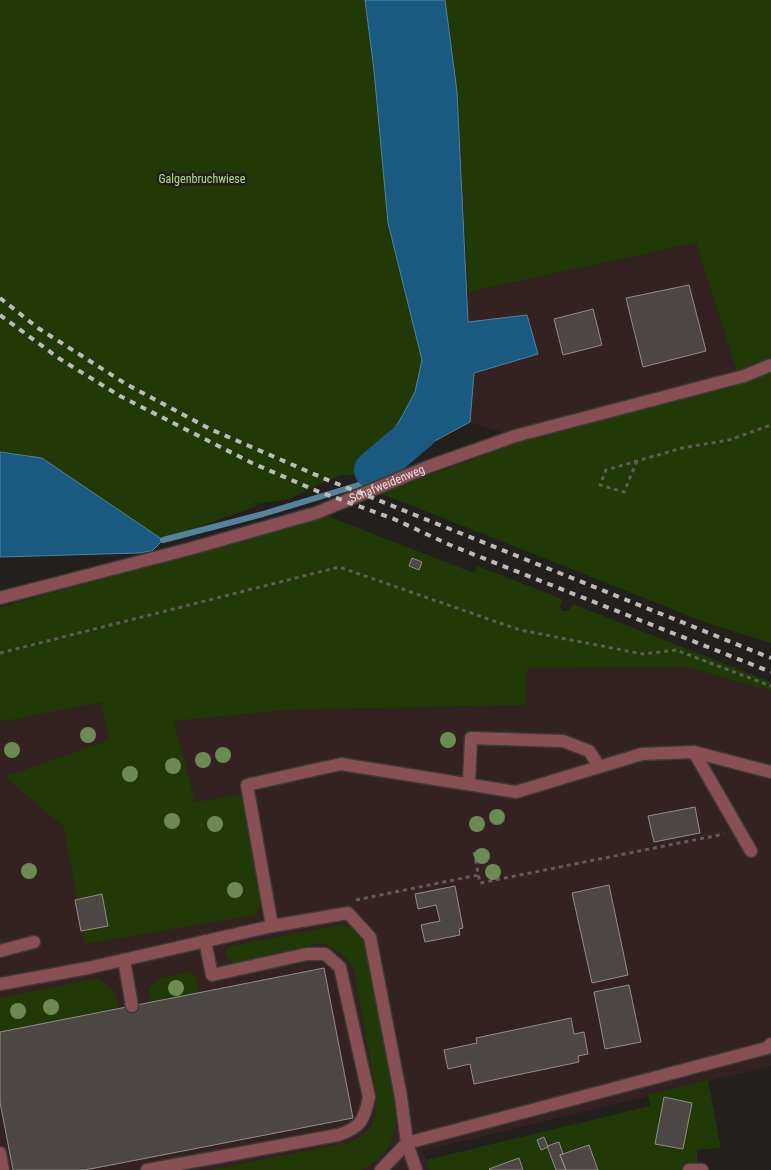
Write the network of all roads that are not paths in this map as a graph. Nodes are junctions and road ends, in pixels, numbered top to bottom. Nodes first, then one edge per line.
1 (771, 365) edge
2 (0, 598) edge
3 (694, 752) junction
4 (599, 766) junction
5 (771, 772) edge
6 (469, 783) junction
7 (750, 851) dead end
8 (272, 926) junction
9 (204, 941) junction
10 (34, 942) dead end
11 (0, 951) edge
12 (124, 960) junction
13 (0, 984) edge
14 (132, 1006) dead end
15 (771, 1044) edge
16 (406, 1143) junction
17 (0, 1153) edge
18 (3, 1170) edge
19 (147, 1170) edge
20 (380, 1170) edge
21 (416, 1170) edge
22 (689, 1170) edge
23 (702, 1170) edge

1 - 2 lane, Schafweidenweg
3 - 4 lane
3 - 5 lane
3 - 7 lane
4 - 6 lane
4 - 6 lane
6 - 8 lane
8 - 9 lane
8 - 16 lane
9 - 12 lane
9 - 19 lane
10 - 11 lane
12 - 13 lane
12 - 14 lane
15 - 16 lane
16 - 20 lane
16 - 21 lane
17 - 18 lane
22 - 23 lane

